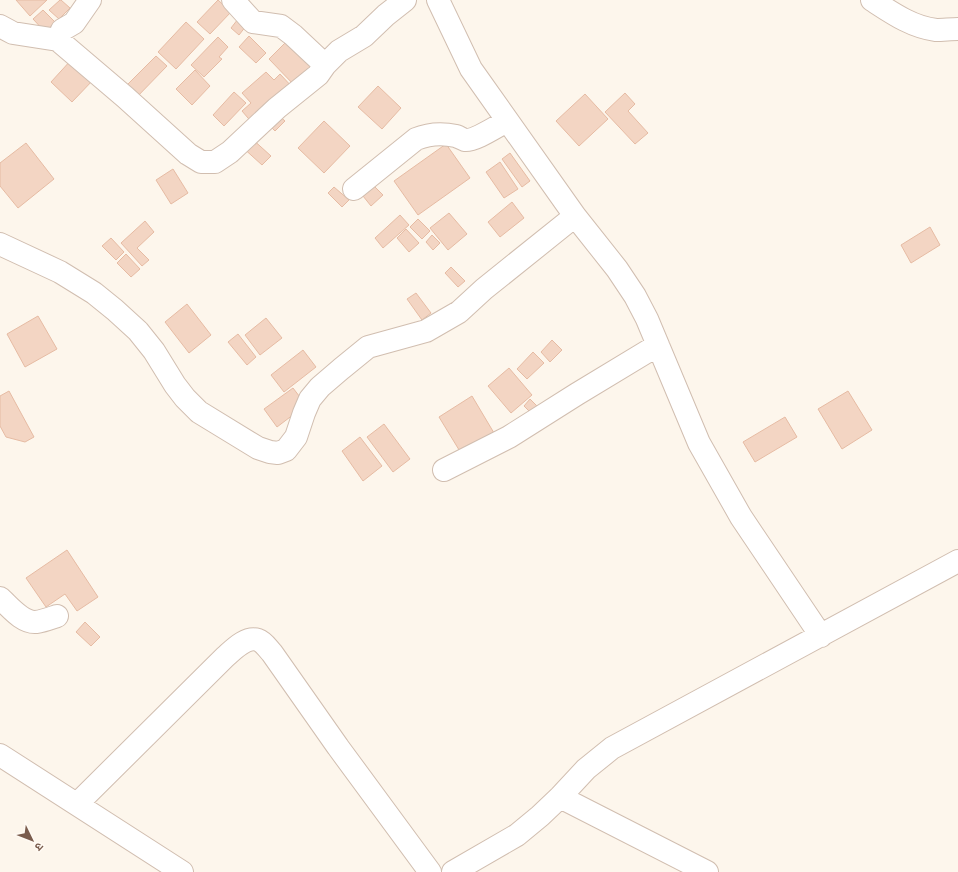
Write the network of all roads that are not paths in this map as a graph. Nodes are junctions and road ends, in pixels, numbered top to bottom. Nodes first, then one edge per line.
1 (90, 0) edge
2 (233, 0) edge
3 (405, 0) edge
4 (438, 0) edge
5 (872, 0) edge
6 (0, 26) edge
7 (958, 29) edge
8 (58, 40) junction
9 (324, 65) junction
10 (507, 121) junction
11 (354, 189) dead end
12 (575, 216) junction
13 (0, 244) edge
14 (658, 345) junction
15 (444, 470) dead end
16 (958, 561) edge
17 (0, 598) edge
18 (57, 616) dead end
19 (821, 636) junction
20 (0, 755) edge
21 (560, 797) junction
22 (77, 804) junction
23 (182, 872) edge
24 (430, 872) edge
25 (454, 872) edge
26 (707, 872) edge

1 - 8 street
2 - 9 street
3 - 9 street
4 - 10 street
5 - 7 street
6 - 8 street
8 - 9 street
10 - 11 street
10 - 12 street
12 - 13 street
12 - 14 street
14 - 15 street
14 - 19 street
16 - 19 street
17 - 18 street
19 - 21 street
20 - 22 street
21 - 25 street
21 - 26 street
22 - 23 street
22 - 24 street

